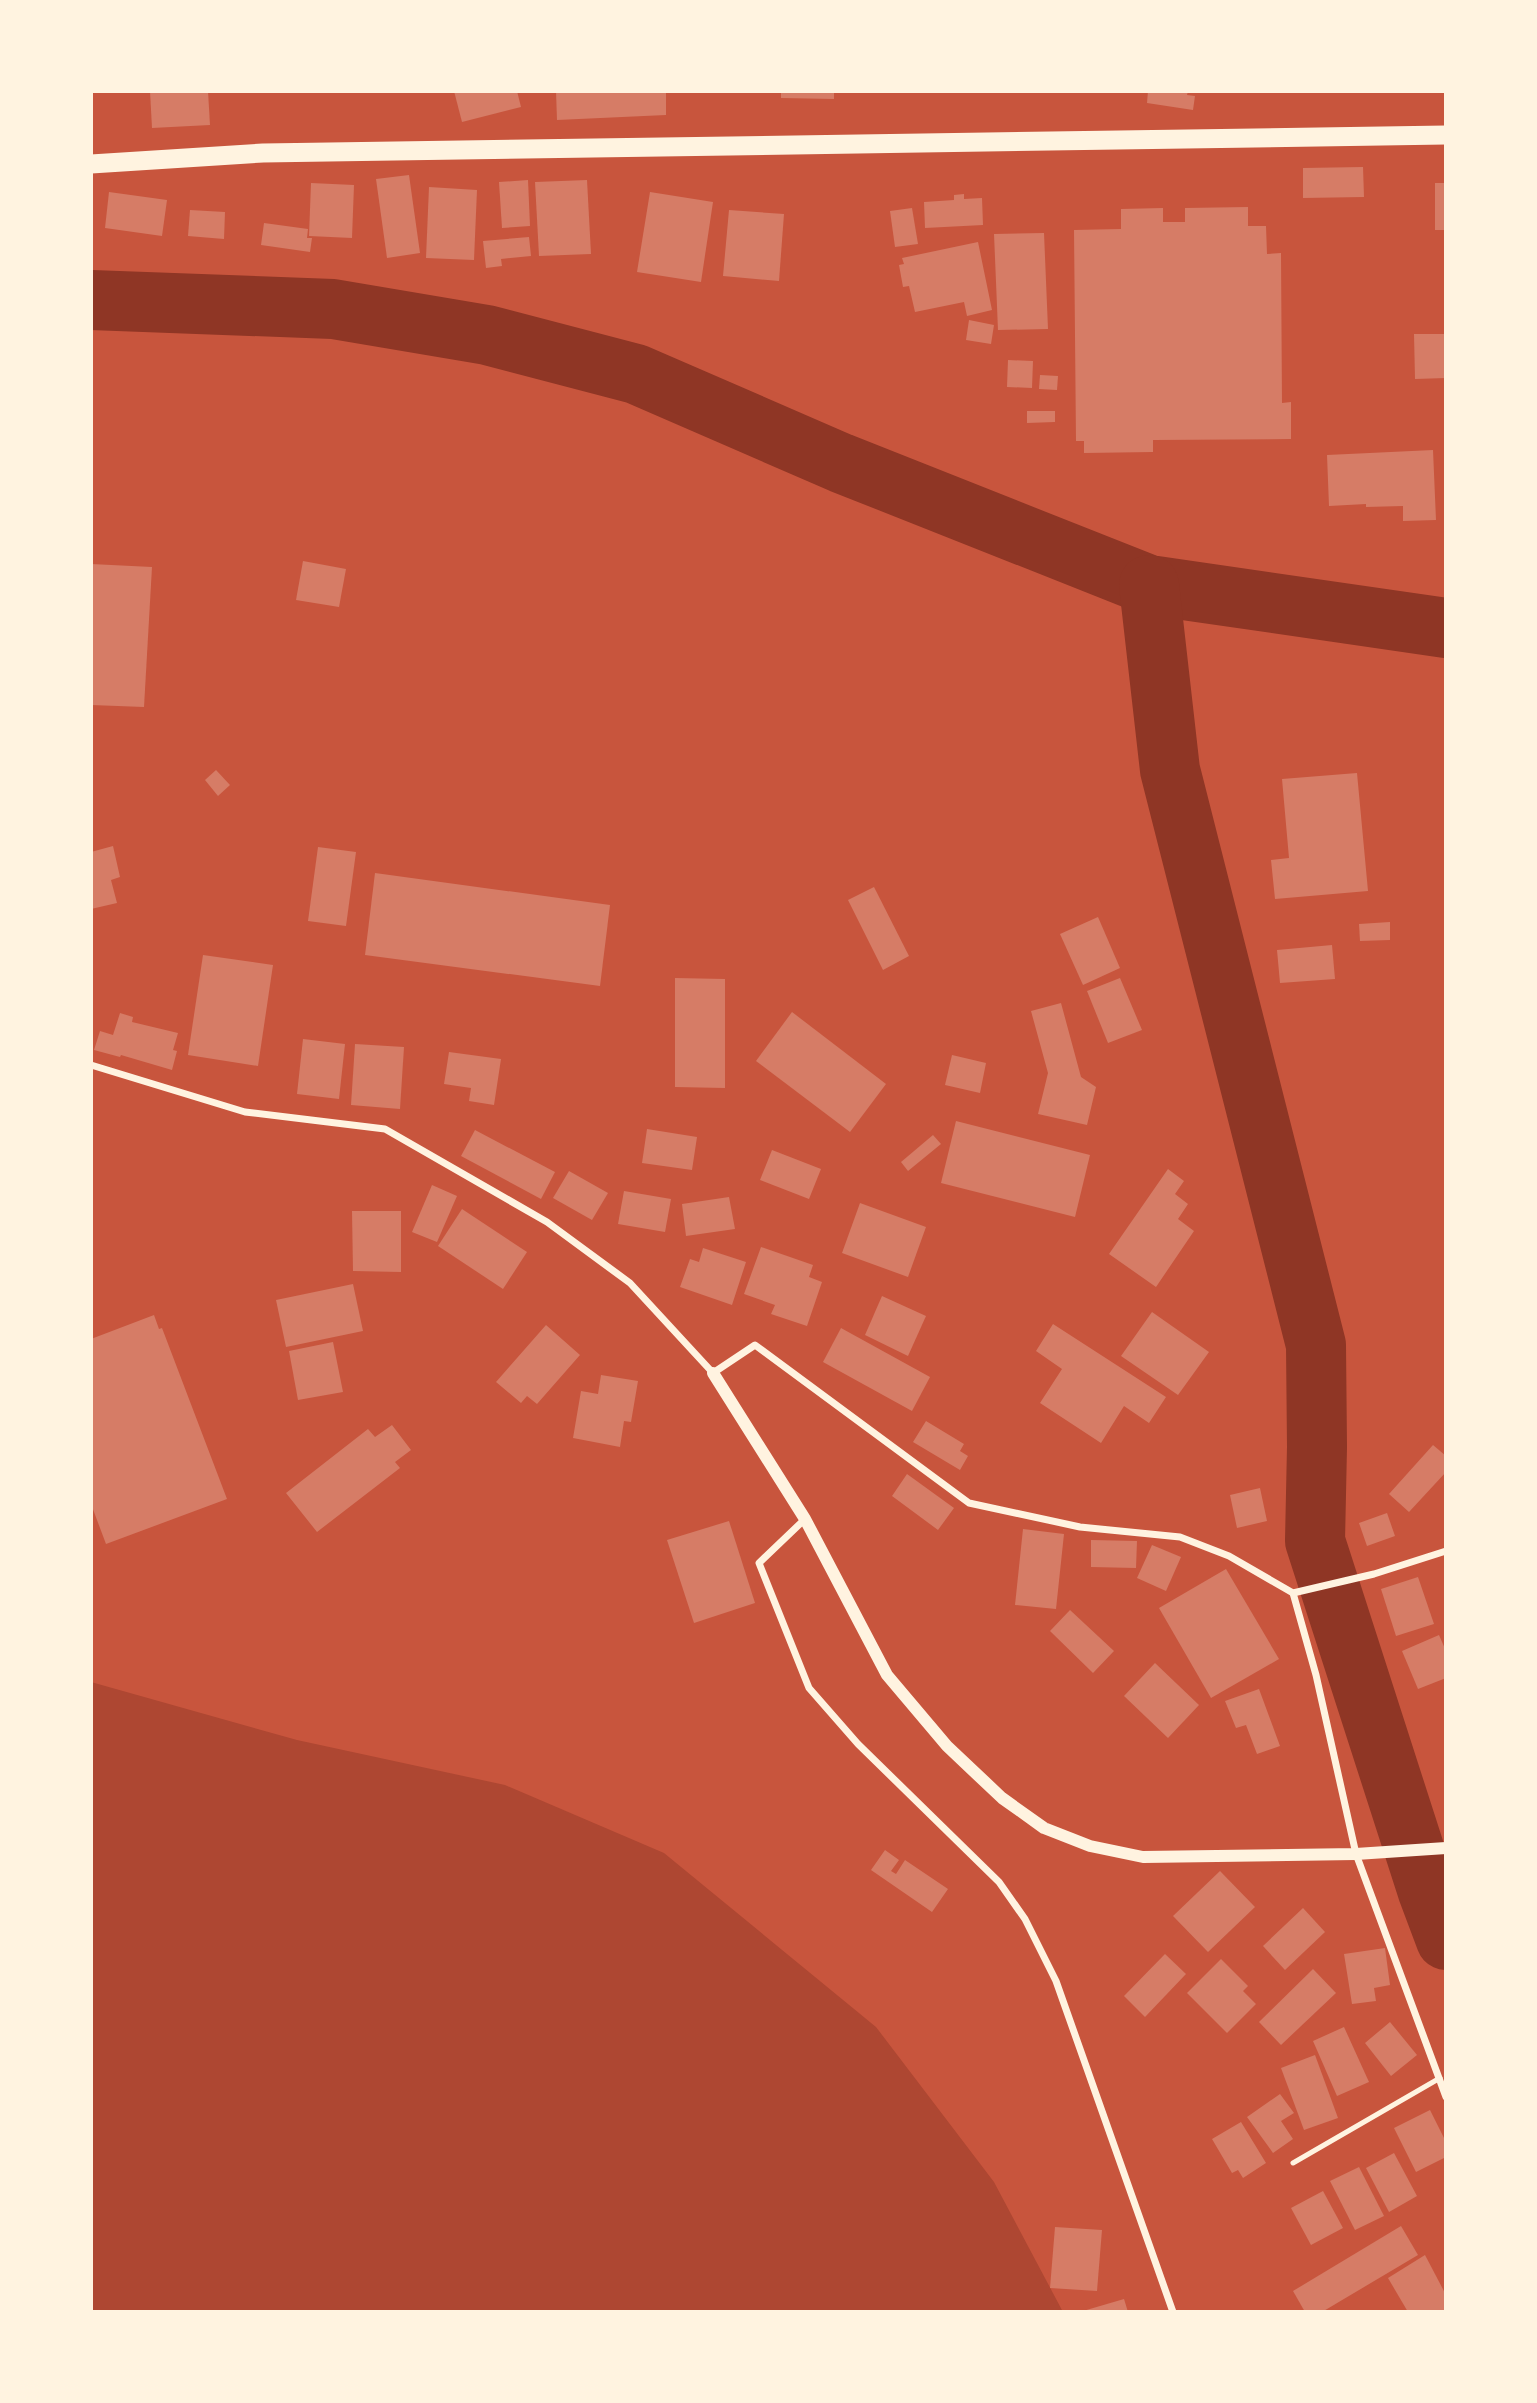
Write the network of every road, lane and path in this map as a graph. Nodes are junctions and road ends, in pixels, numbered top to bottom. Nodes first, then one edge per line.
1 (1446, 135) edge
2 (91, 164) edge
3 (91, 1065) edge
4 (713, 1373) junction
5 (806, 1519) junction
6 (1446, 1550) edge
7 (1293, 1593) junction
8 (1446, 1848) edge
9 (1356, 1854) junction
10 (1440, 2078) junction
11 (1446, 2097) edge
12 (1293, 2163) dead end
13 (1173, 2312) edge

1 - 2 highway
3 - 4 street
4 - 5 street
4 - 7 street
5 - 9 street
5 - 13 street
6 - 7 street
7 - 9 street
8 - 9 street
9 - 10 street
10 - 11 street
10 - 12 lane

